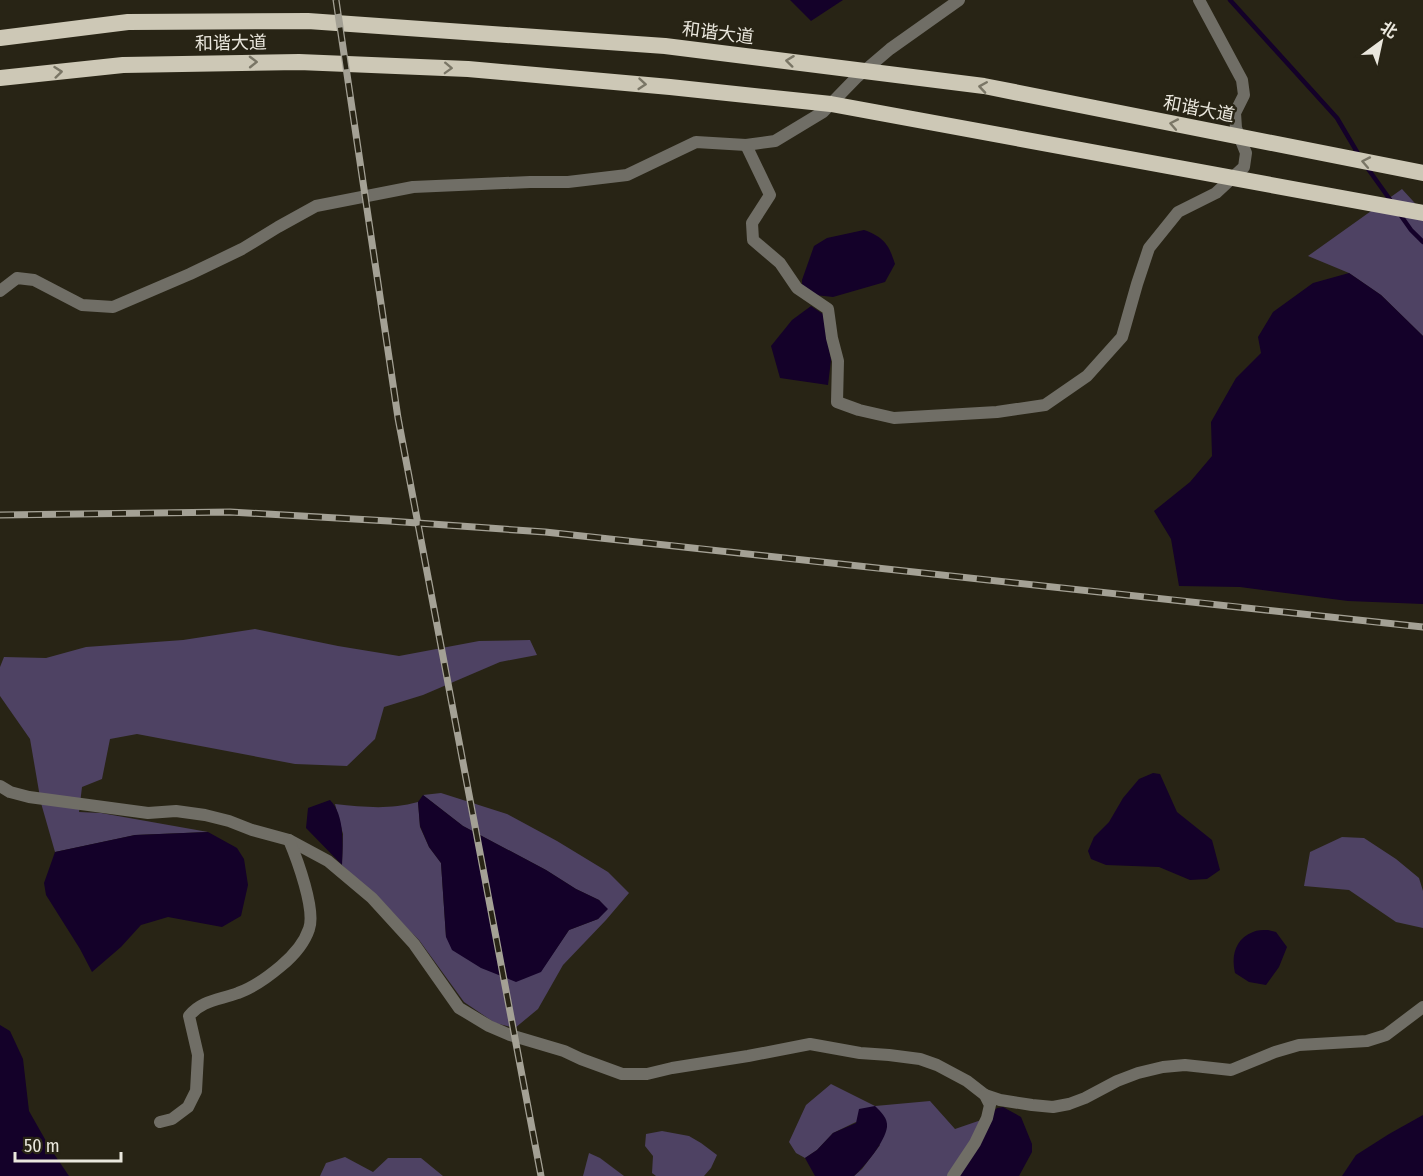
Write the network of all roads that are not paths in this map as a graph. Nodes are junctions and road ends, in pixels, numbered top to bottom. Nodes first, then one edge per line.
1 (959, 0) edge
2 (1199, 0) edge
3 (0, 38) edge
4 (0, 78) edge
5 (831, 104) junction
6 (746, 145) junction
7 (1423, 173) edge
8 (1233, 178) junction
9 (1423, 213) edge
10 (0, 291) edge
11 (0, 786) edge
12 (289, 840) junction
13 (1423, 1007) edge
14 (986, 1095) junction
15 (160, 1122) dead end
16 (953, 1176) edge

1 - 5 street
2 - 8 street
7 -> 3 highway, 和谐大道
4 -> 5 highway, 和谐大道
5 - 6 street
5 - 8 highway, 和谐大道
6 - 8 street
6 - 10 street
8 - 9 highway, 和谐大道
11 - 12 street
12 - 14 street
12 - 15 street
13 - 14 street
14 - 16 street

